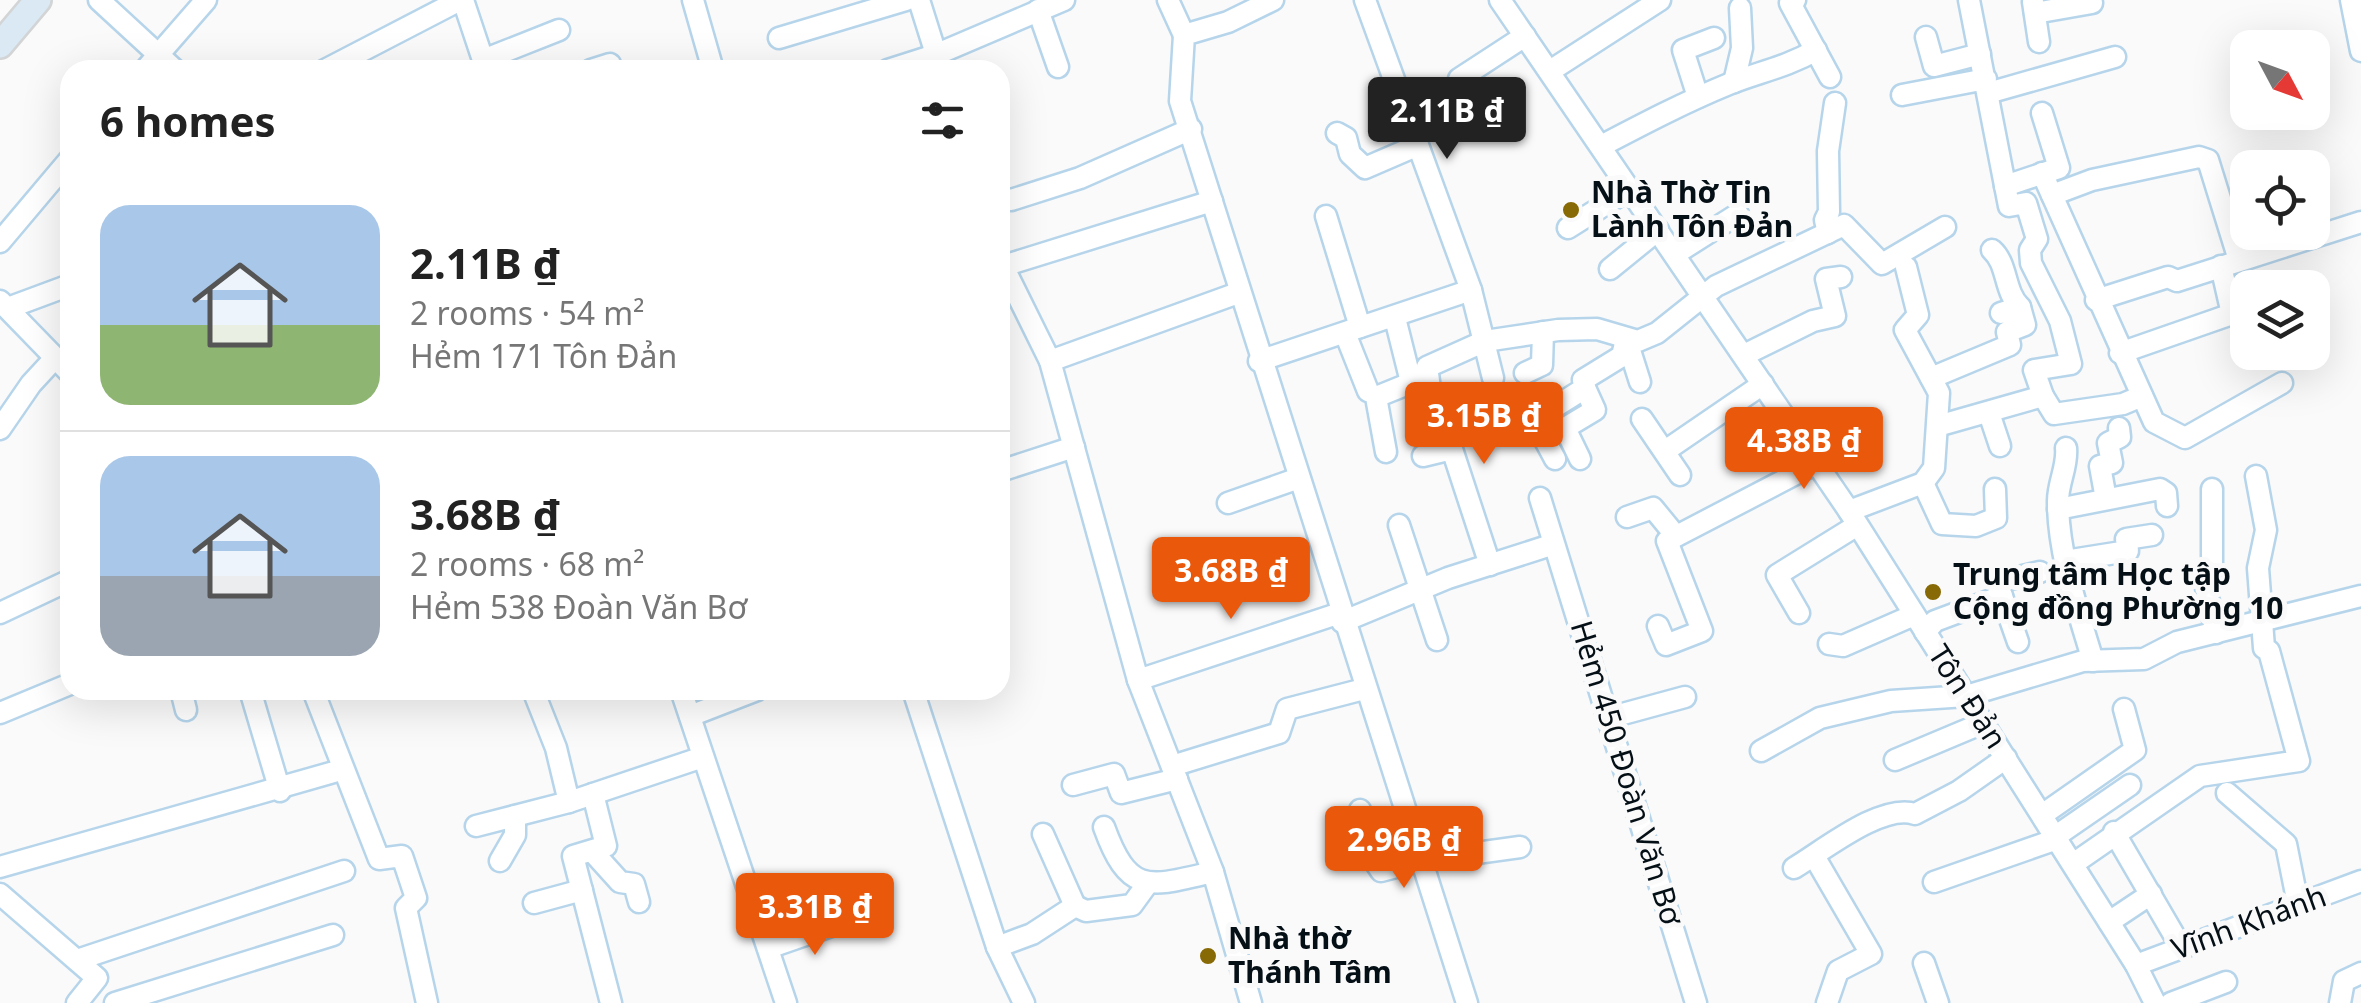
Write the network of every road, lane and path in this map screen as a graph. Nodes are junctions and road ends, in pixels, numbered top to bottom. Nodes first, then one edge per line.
1 (38, 0) edge
2 (99, 0) edge
3 (206, 0) edge
4 (462, 0) edge
5 (693, 0) edge
6 (906, 0) edge
7 (919, 0) edge
8 (1062, 0) edge
9 (1168, 0) edge
10 (1273, 0) edge
11 (1365, 0) edge
12 (1500, 0) edge
13 (1660, 0) edge
14 (1795, 0) edge
15 (1968, 0) edge
16 (2351, 0) edge
17 (2092, 3) dead end
18 (2034, 6) edge
19 (1740, 8) dead end
20 (1038, 10) junction
21 (559, 30) dead end
22 (1184, 35) junction
23 (1525, 36) junction
24 (1926, 37) dead end
25 (2, 38) edge
26 (779, 38) dead end
27 (1714, 38) dead end
28 (2040, 42) dead end
29 (1816, 50) junction
30 (2361, 50) edge
31 (159, 53) junction
32 (1980, 54) junction
33 (2115, 56) dead end
34 (153, 60) edge
35 (166, 60) edge
36 (345, 60) edge
37 (483, 60) edge
38 (496, 60) edge
39 (710, 60) edge
40 (937, 60) edge
41 (944, 60) edge
42 (1058, 67) dead end
43 (1550, 72) junction
44 (1830, 77) dead end
45 (1459, 79) dead end
46 (1734, 82) junction
47 (1987, 86) junction
48 (1902, 95) dead end
49 (1698, 98) junction
50 (1835, 103) dead end
51 (2042, 113) dead end
52 (1191, 129) junction
53 (1337, 133) dead end
54 (1416, 146) junction
55 (1601, 146) junction
56 (60, 170) edge
57 (2042, 173) junction
58 (1630, 189) junction
59 (2052, 195) junction
60 (2007, 196) junction
61 (1010, 200) edge
62 (1212, 201) junction
63 (1738, 214) dead end
64 (1326, 216) dead end
65 (2361, 222) edge
66 (1945, 227) dead end
67 (1568, 228) dead end
68 (1658, 230) junction
69 (1828, 233) junction
70 (0, 242) edge
71 (1992, 250) dead end
72 (1675, 254) junction
73 (2230, 263) junction
74 (1010, 264) edge
75 (1906, 268) dead end
76 (1610, 269) dead end
77 (1841, 277) dead end
78 (1010, 282) edge
79 (60, 289) edge
80 (1471, 290) junction
81 (1238, 293) junction
82 (1702, 294) junction
83 (2096, 300) junction
84 (4, 305) edge
85 (1395, 318) junction
86 (1352, 330) junction
87 (1544, 332) junction
88 (1626, 339) junction
89 (1485, 341) junction
90 (2120, 352) junction
91 (1744, 355) junction
92 (1259, 360) junction
93 (1050, 361) junction
94 (60, 364) edge
95 (60, 367) edge
96 (1525, 373) dead end
97 (1493, 378) dead end
98 (1931, 378) junction
99 (1640, 382) dead end
100 (2282, 383) dead end
101 (1423, 384) junction
102 (1763, 384) junction
103 (1585, 388) junction
104 (1368, 391) dead end
105 (2042, 396) junction
106 (2142, 396) junction
107 (1989, 413) junction
108 (1642, 418) dead end
109 (1940, 425) junction
110 (2119, 428) dead end
111 (0, 429) edge
112 (2000, 446) dead end
113 (1074, 447) junction
114 (2066, 448) dead end
115 (1665, 450) junction
116 (1386, 452) dead end
117 (1423, 456) dead end
118 (1555, 459) dead end
119 (1580, 459) dead end
120 (1815, 464) junction
121 (2100, 466) junction
122 (1010, 468) edge
123 (2061, 472) junction
124 (1680, 476) dead end
125 (2256, 476) dead end
126 (1299, 478) junction
127 (1923, 483) junction
128 (1994, 489) dead end
129 (2212, 489) dead end
130 (1540, 498) dead end
131 (2106, 499) junction
132 (1228, 503) dead end
133 (2167, 506) dead end
134 (2058, 509) junction
135 (1626, 517) dead end
136 (1852, 519) junction
137 (1399, 525) dead end
138 (2152, 534) dead end
139 (1672, 538) junction
140 (1551, 544) junction
141 (2065, 561) junction
142 (1490, 565) junction
143 (2040, 572) dead end
144 (60, 585) edge
145 (1424, 591) junction
146 (2002, 596) junction
147 (2361, 596) edge
148 (0, 613) edge
149 (1799, 613) dead end
150 (1341, 617) junction
151 (2262, 620) junction
152 (1919, 624) junction
153 (1658, 626) dead end
154 (2216, 633) junction
155 (1437, 640) dead end
156 (2018, 642) dead end
157 (1829, 644) dead end
158 (2093, 661) junction
159 (1138, 680) junction
160 (60, 688) edge
161 (1364, 689) junction
162 (1966, 696) junction
163 (1684, 697) dead end
164 (253, 700) edge
165 (316, 700) edge
166 (537, 700) edge
167 (684, 700) edge
168 (731, 700) edge
169 (916, 700) edge
170 (2124, 709) dead end
171 (0, 713) edge
172 (690, 716) junction
173 (1608, 718) junction
174 (1983, 723) junction
175 (1761, 751) dead end
176 (704, 757) junction
177 (2006, 758) junction
178 (1894, 760) dead end
179 (341, 770) junction
180 (1174, 772) junction
181 (1073, 784) dead end
182 (2130, 784) dead end
183 (280, 790) junction
184 (2227, 793) dead end
185 (593, 794) junction
186 (569, 802) junction
187 (1360, 810) dead end
188 (514, 816) junction
189 (2042, 816) junction
190 (476, 826) dead end
191 (1104, 827) dead end
192 (2114, 832) junction
193 (1044, 834) dead end
194 (2056, 838) junction
195 (1520, 847) dead end
196 (592, 851) junction
197 (1814, 856) junction
198 (500, 861) dead end
199 (1420, 861) junction
200 (2073, 864) junction
201 (0, 866) edge
202 (1794, 868) dead end
203 (344, 871) dead end
204 (1213, 872) junction
205 (2361, 881) edge
206 (1934, 882) dead end
207 (580, 883) junction
208 (1148, 883) junction
209 (0, 894) edge
210 (2151, 894) junction
211 (538, 896) dead end
212 (639, 902) dead end
213 (2298, 904) junction
214 (1075, 906) junction
215 (846, 920) dead end
216 (2108, 922) junction
217 (333, 934) dead end
218 (997, 947) junction
219 (2181, 947) junction
220 (768, 948) junction
221 (77, 960) junction
222 (1924, 963) dead end
223 (2136, 965) junction
224 (2361, 973) edge
225 (2226, 982) dead end
226 (90, 993) edge
227 (2153, 1001) edge
228 (115, 1003) edge
229 (427, 1003) edge
230 (611, 1003) edge
231 (786, 1003) edge
232 (1024, 1003) edge
233 (1252, 1003) edge
234 (1467, 1003) edge
235 (1696, 1003) edge
236 (1827, 1003) edge
237 (1938, 1003) edge
238 (2340, 1003) edge

1 - 25 main road
2 - 31 street
3 - 31 street
4 - 36 street
4 - 37 street
5 - 39 street
6 - 26 street
7 - 40 street
8 - 20 street
9 - 22 street
10 - 22 street
11 - 54 street
12 - 23 street, Tôn Đản
13 - 43 street
14 - 29 street
15 - 32 street
16 - 30 street
17 - 18 street
18 - 28 street
19 - 46 street
20 - 41 street
20 - 42 street
21 - 38 street
22 - 52 street
23 - 43 street, Tôn Đản
23 - 45 street
24 - 32 street
27 - 49 street
29 - 44 street
29 - 46 street
31 - 34 street
31 - 35 street
32 - 47 street
33 - 47 street
43 - 55 street, Tôn Đản
46 - 49 street
47 - 48 street
47 - 60 street
49 - 55 street
50 - 69 street
51 - 57 street
52 - 61 street
52 - 62 street
53 - 54 street
54 - 80 street
55 - 58 street, Tôn Đản
56 - 70 street
57 - 59 street
57 - 60 street
58 - 67 street
58 - 68 street, Tôn Đản
59 - 73 street
59 - 83 street
60 - 105 street
62 - 74 street
62 - 81 street
63 - 72 street
64 - 86 street
65 - 73 street
66 - 69 street
68 - 72 street, Tôn Đản
68 - 76 street
69 - 82 street
71 - 98 street
72 - 82 street, Tôn Đản
73 - 83 street
73 - 90 street
75 - 98 street
77 - 91 street
78 - 93 street
79 - 84 street
80 - 85 street
80 - 89 street
81 - 92 street
81 - 93 street
82 - 88 street
82 - 91 street, Tôn Đản
83 - 90 street
84 - 94 street
85 - 86 street
85 - 101 street
86 - 92 street
86 - 104 street
87 - 88 street
87 - 89 street
87 - 96 street
88 - 99 street
88 - 103 street
89 - 97 street
89 - 101 street
90 - 106 street
91 - 102 street, Tôn Đản
92 - 126 street
93 - 113 street
95 - 111 street
98 - 109 street
100 - 106 street
101 - 116 street
102 - 115 street
102 - 120 street, Tôn Đản
103 - 118 street
103 - 119 street
105 - 106 street
105 - 107 street
107 - 109 street
107 - 112 street
108 - 115 street
109 - 127 street
110 - 121 street
113 - 122 street
113 - 159 street
114 - 123 street
115 - 124 street
117 - 142 street
120 - 136 street, Tôn Đản
120 - 139 street
121 - 123 street
121 - 131 street
123 - 134 street
125 - 151 street
126 - 132 street
126 - 150 street
127 - 128 street
127 - 136 street
129 - 154 street
130 - 140 street, Hẻm 450 Đoàn Văn Bơ
131 - 133 street
131 - 134 street
134 - 141 street
135 - 139 street
136 - 149 street
136 - 152 street, Tôn Đản
137 - 145 street
138 - 141 street
139 - 153 street
140 - 142 street
140 - 173 street, Hẻm 450 Đoàn Văn Bơ
141 - 158 street
142 - 145 street
143 - 146 street
144 - 148 street
145 - 150 street
145 - 155 street
146 - 152 street
146 - 156 street
147 - 151 street
150 - 159 street
150 - 161 street
151 - 154 street
151 - 192 street
152 - 157 street
152 - 162 street, Tôn Đản
154 - 158 street
158 - 162 street
159 - 180 street
160 - 171 street
161 - 180 street
161 - 199 street
162 - 174 street, Tôn Đản
162 - 175 street
163 - 173 street
164 - 183 street
165 - 179 street
166 - 186 street
167 - 172 street
168 - 172 street
169 - 218 street
170 - 189 street
172 - 176 street
173 - 235 street, Hẻm 450 Đoàn Văn Bơ
174 - 177 street, Tôn Đản
174 - 178 street
176 - 185 street
176 - 220 street
177 - 189 street, Tôn Đản
177 - 197 street
179 - 183 street
179 - 229 street
180 - 181 street
180 - 204 street
182 - 194 street
183 - 201 street
184 - 213 street
185 - 186 street
185 - 196 street
186 - 188 street
187 - 199 street
188 - 190 street
188 - 198 street
189 - 194 street, Tôn Đản
191 - 208 street
192 - 200 street
192 - 210 street
193 - 214 street
194 - 200 street, Tôn Đản
194 - 206 street
195 - 199 street
196 - 207 street
196 - 212 street
197 - 202 street
197 - 236 street
199 - 234 street
200 - 216 street, Tôn Đản
203 - 221 street
204 - 208 street
204 - 233 street
205 - 213 street, Vĩnh Khánh
207 - 211 street
207 - 230 street
208 - 214 street
209 - 221 street
210 - 216 street
210 - 219 street
213 - 219 street, Vĩnh Khánh
214 - 218 street
215 - 220 street
216 - 223 street, Tôn Đản
217 - 228 street
218 - 232 street
219 - 223 street, Vĩnh Khánh
220 - 231 street
221 - 226 street
222 - 237 street
223 - 227 street, Tôn Đản
224 - 238 street
225 - 227 street

